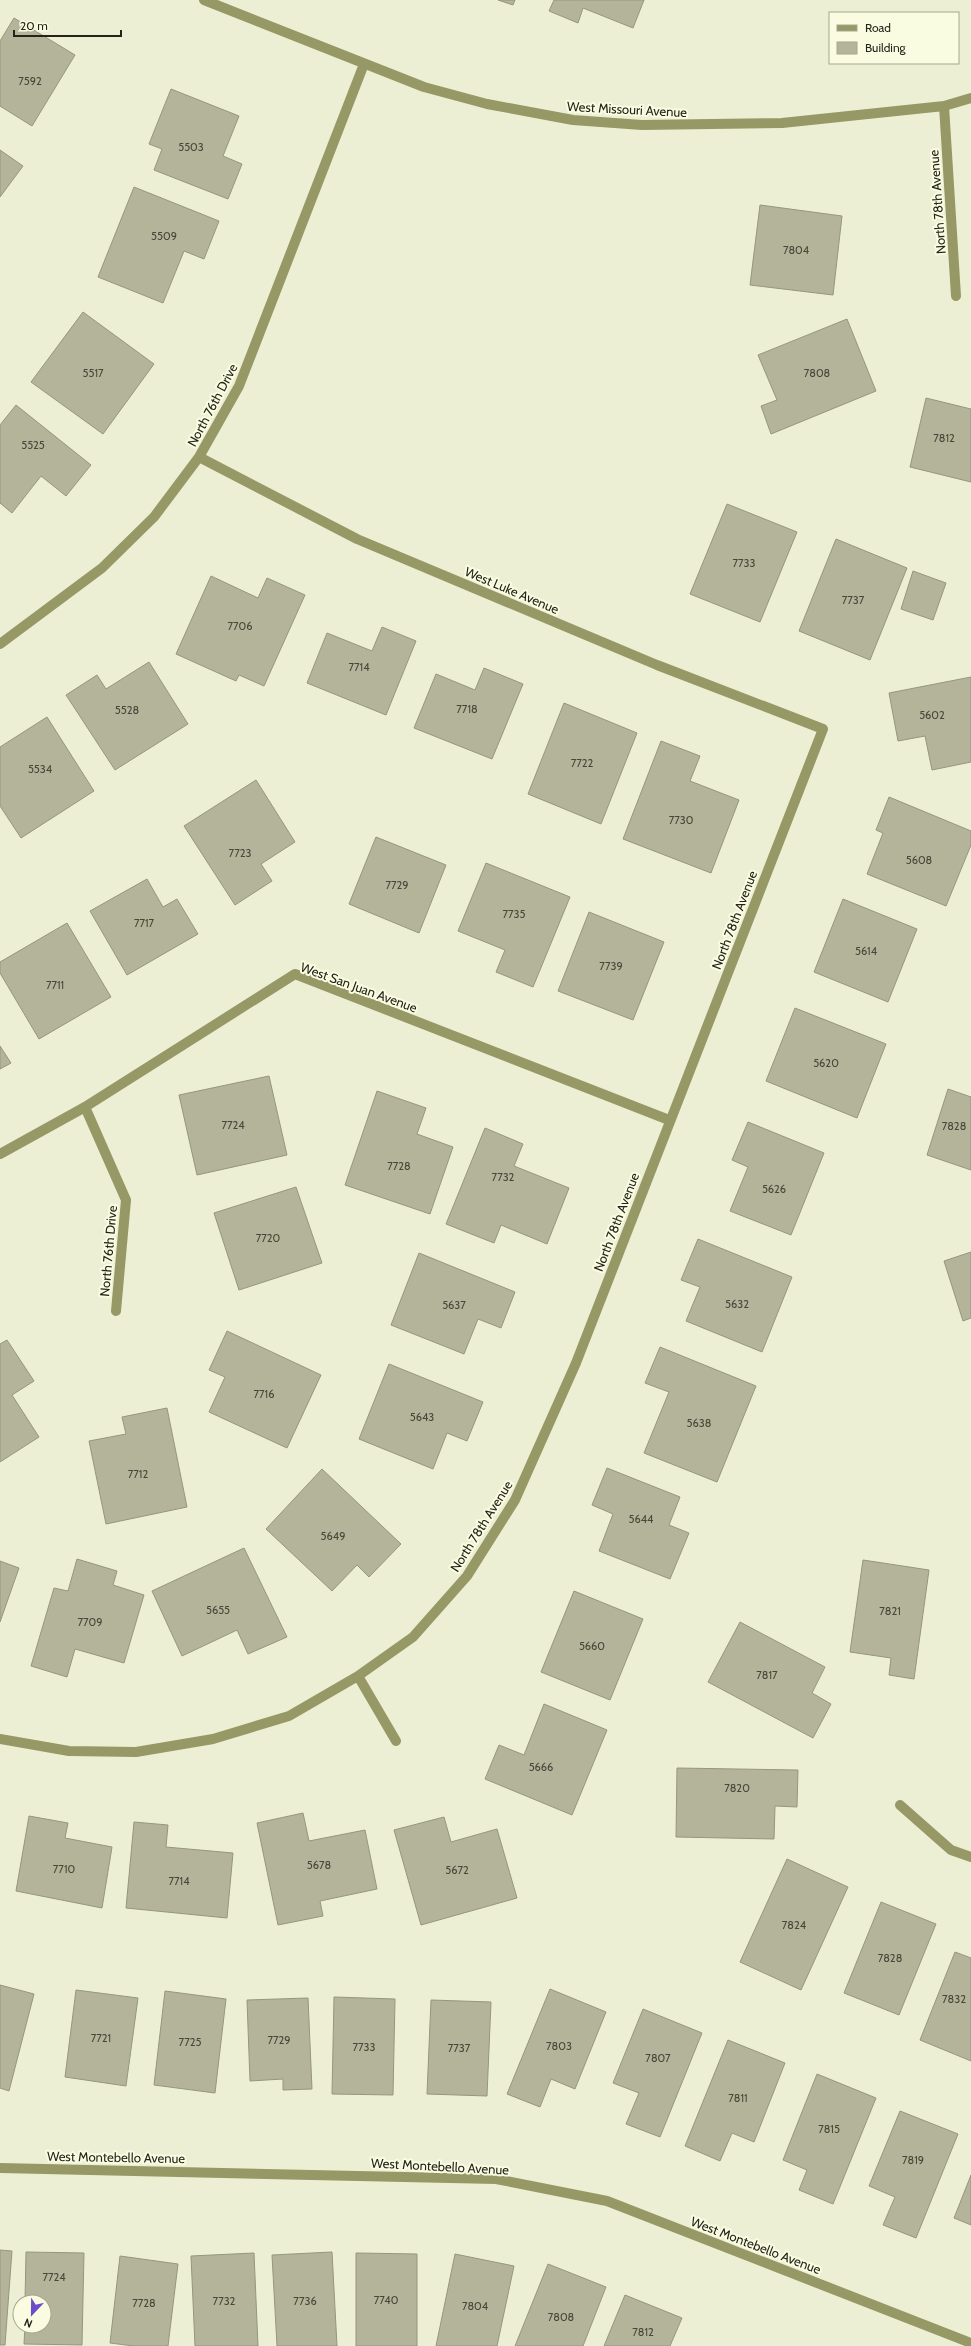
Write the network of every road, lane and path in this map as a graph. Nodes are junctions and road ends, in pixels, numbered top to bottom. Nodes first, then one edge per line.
1 (204, 0) edge
2 (364, 64) junction
3 (971, 98) edge
4 (944, 106) junction
5 (956, 296) dead end
6 (199, 457) junction
7 (0, 644) edge
8 (823, 729) joint
9 (85, 1107) junction
10 (669, 1120) junction
11 (0, 1154) edge
12 (116, 1311) dead end
13 (358, 1676) junction
14 (0, 1739) edge
15 (396, 1741) dead end
16 (900, 1804) dead end
17 (971, 1857) edge
18 (0, 2168) edge
19 (971, 2343) edge

1 - 2 street, West Missouri Avenue
2 - 4 street, West Missouri Avenue
2 - 6 street, North 76th Drive
3 - 4 street, West Missouri Avenue
4 - 5 street, North 78th Avenue
6 - 7 street, North 76th Drive
6 - 8 street, West Luke Avenue
8 - 10 street, North 78th Avenue
9 - 10 street, West San Juan Avenue
9 - 11 street, West San Juan Avenue
9 - 12 street, North 76th Drive
10 - 13 street, North 78th Avenue
13 - 14 street, North 78th Avenue
13 - 15 street
16 - 17 street
18 - 19 street, West Montebello Avenue

